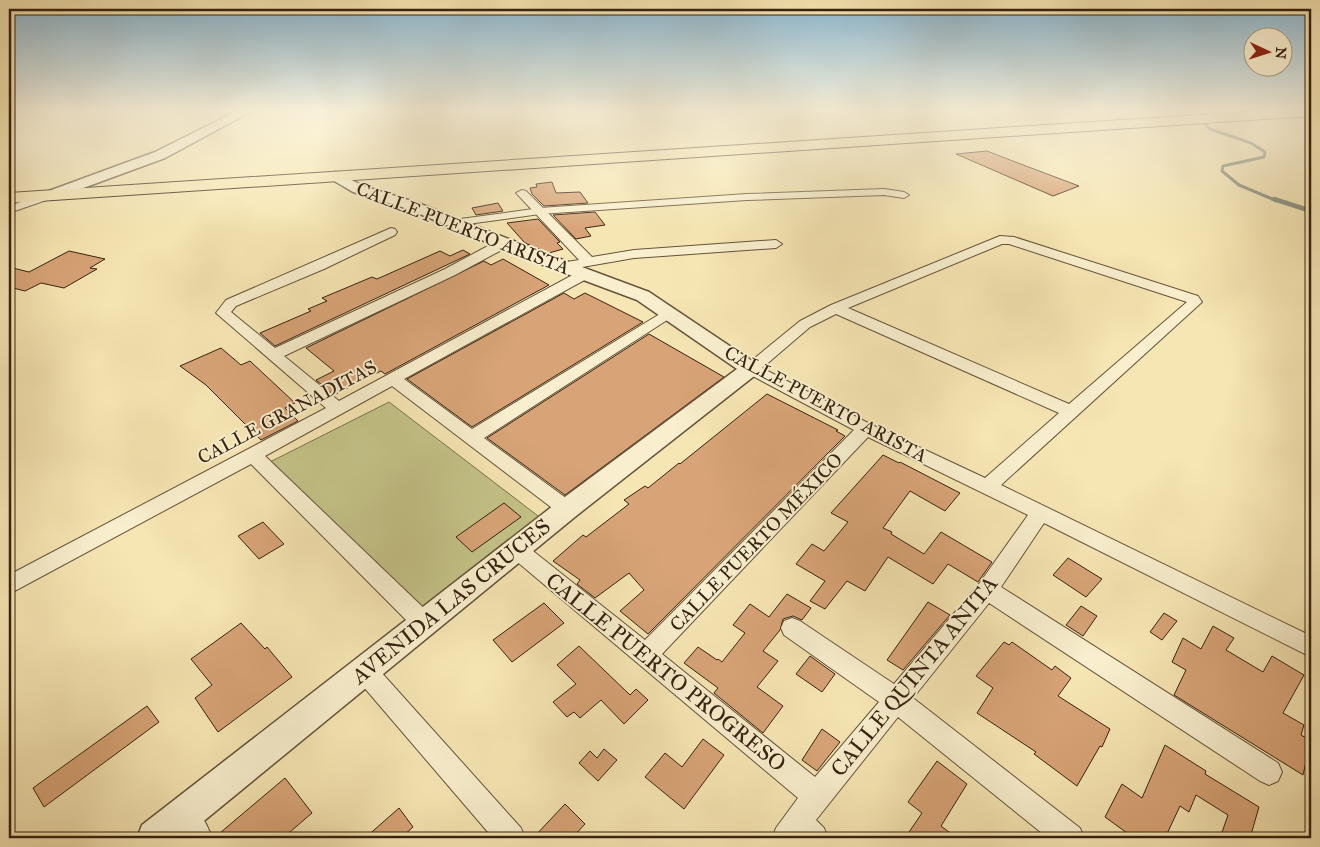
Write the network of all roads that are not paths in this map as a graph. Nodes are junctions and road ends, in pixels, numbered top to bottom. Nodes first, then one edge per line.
1 (169, 151) edge
2 (651, 151) edge
3 (701, 151) edge
4 (336, 176) junction
5 (73, 187) junction
6 (9, 191) edge
7 (522, 193) dead end
8 (51, 195) junction
9 (904, 195) dead end
10 (9, 198) edge
11 (9, 210) edge
12 (540, 210) junction
13 (453, 223) junction
14 (391, 232) dead end
15 (504, 243) junction
16 (776, 244) dead end
17 (586, 268) junction
18 (836, 308) junction
19 (668, 314) junction
20 (273, 355) junction
21 (751, 369) junction
22 (393, 379) junction
23 (338, 409) junction
24 (1071, 412) junction
25 (866, 429) junction
26 (470, 438) junction
27 (254, 455) junction
28 (987, 487) junction
29 (567, 509) junction
30 (1041, 512) junction
31 (516, 549) junction
32 (9, 585) edge
33 (987, 590) junction
34 (424, 623) junction
35 (792, 628) dead end
36 (1311, 647) edge
37 (646, 655) junction
38 (364, 670) junction
39 (896, 700) junction
40 (1269, 772) dead end
41 (817, 796) junction
42 (191, 827) edge
43 (800, 833) edge
44 (155, 838) edge
45 (511, 838) edge
46 (1070, 838) edge

1 - 5 street
2 - 5 highway
3 - 4 highway
4 - 8 highway
4 - 13 street, CALLE PUERTO ARISTA
5 - 6 highway
5 - 8 street
7 - 12 street
8 - 10 highway
8 - 11 street
9 - 12 street
12 - 13 street
12 - 17 street
13 - 15 street, CALLE PUERTO ARISTA
14 - 20 street
15 - 17 street, CALLE PUERTO ARISTA
15 - 20 street
16 - 17 street
17 - 19 street, CALLE PUERTO ARISTA
17 - 22 street, CALLE GRANADITAS
18 - 21 street
18 - 24 street
18 - 24 street
19 - 21 street, CALLE PUERTO ARISTA
19 - 26 street
20 - 23 street
21 - 25 street, CALLE PUERTO ARISTA
21 - 29 street, AVENIDA LAS CRUCES
22 - 23 street, CALLE GRANADITAS
22 - 26 street
23 - 27 street, CALLE GRANADITAS
24 - 28 street
25 - 28 street, CALLE PUERTO ARISTA
25 - 37 street, CALLE PUERTO MÉXICO
26 - 29 street
27 - 32 street, CALLE GRANADITAS
27 - 34 street
28 - 30 street, CALLE PUERTO ARISTA
29 - 31 street, AVENIDA LAS CRUCES
30 - 33 street, CALLE QUINTA ANITA
30 - 36 street, CALLE PUERTO ARISTA
31 - 34 street, AVENIDA LAS CRUCES
31 - 37 street, CALLE PUERTO PROGRESO
33 - 39 street, CALLE QUINTA ANITA
33 - 40 street
34 - 38 street, AVENIDA LAS CRUCES
35 - 39 street
37 - 41 street, CALLE PUERTO PROGRESO
38 - 42 street, AVENIDA LAS CRUCES
38 - 45 street
39 - 41 street, CALLE QUINTA ANITA
39 - 46 street
41 - 43 street, CALLE QUINTA ANITA
42 - 44 street, AVENIDA LAS CRUCES

